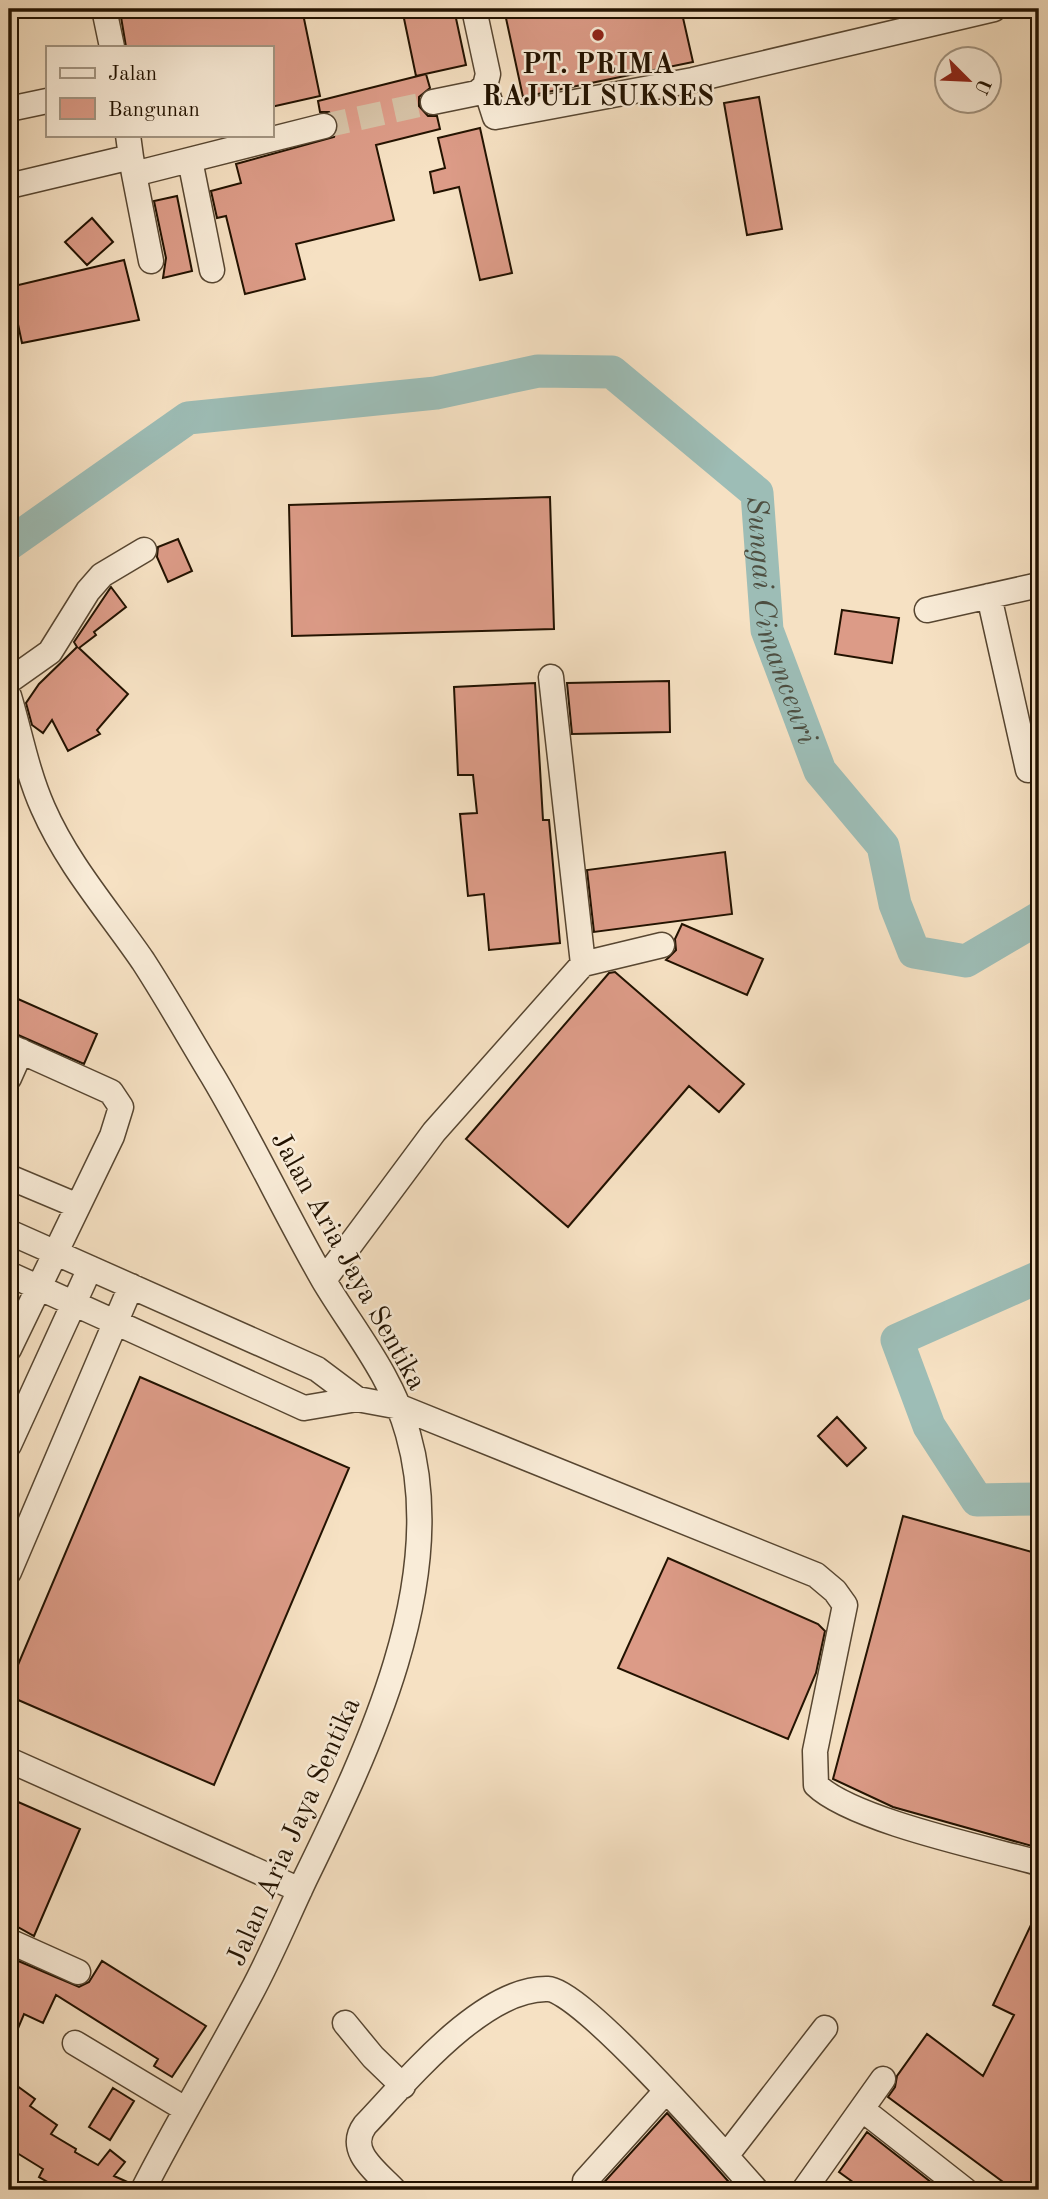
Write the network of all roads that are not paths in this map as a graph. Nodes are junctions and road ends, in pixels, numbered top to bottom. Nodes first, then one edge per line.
1 (104, 9) edge
2 (474, 9) edge
3 (994, 9) edge
4 (112, 46) edge
5 (485, 86) junction
6 (46, 101) edge
7 (433, 103) tunnel mouth
8 (9, 109) edge
9 (324, 126) tunnel mouth
10 (131, 155) edge
11 (190, 160) junction
12 (9, 186) edge
13 (151, 261) dead end
14 (212, 270) dead end
15 (144, 550) dead end
16 (1039, 585) edge
17 (989, 596) junction
18 (928, 610) dead end
19 (551, 677) dead end
20 (9, 695) edge
21 (1039, 768) edge
22 (662, 945) dead end
23 (583, 964) junction
24 (15, 1049) edge
25 (9, 1078) edge
26 (9, 1177) edge
27 (78, 1206) junction
28 (9, 1233) edge
29 (53, 1253) junction
30 (90, 1268) junction
31 (9, 1274) edge
32 (324, 1280) junction
33 (37, 1286) junction
34 (131, 1286) junction
35 (76, 1302) junction
36 (116, 1322) junction
37 (9, 1349) edge
38 (357, 1399) junction
39 (400, 1407) junction
40 (9, 1445) edge
41 (9, 1572) edge
42 (9, 1760) edge
43 (1039, 1863) edge
44 (300, 1891) junction
45 (9, 1941) edge
46 (78, 1972) dead end
47 (345, 2024) dead end
48 (825, 2028) dead end
49 (75, 2043) dead end
50 (883, 2079) dead end
51 (403, 2086) junction
52 (666, 2091) junction
53 (185, 2109) junction
54 (872, 2117) dead end
55 (726, 2156) junction
56 (585, 2181) dead end
57 (143, 2190) edge
58 (394, 2190) edge
59 (756, 2190) edge
60 (804, 2190) edge
61 (965, 2190) edge

1 - 4 street
2 - 5 street
3 - 5 street
5 - 7 street
6 - 8 street
9 - 11 street
10 - 11 street
10 - 12 street
10 - 13 street
11 - 14 street
15 - 20 street
16 - 17 street
17 - 18 street
17 - 21 street
19 - 23 street
20 - 32 street, Jalan Aria Jaya Sentika
22 - 23 street
23 - 32 street
24 - 25 street
24 - 27 street
26 - 27 street
27 - 29 street
28 - 29 street
29 - 30 street
29 - 33 street
30 - 34 street
30 - 35 street
31 - 33 street
32 - 39 street, Jalan Aria Jaya Sentika
33 - 35 street
33 - 37 street
34 - 36 street
34 - 38 street
35 - 36 street
35 - 40 street
36 - 38 street
36 - 41 street
38 - 39 street
39 - 43 street
39 - 44 street, Jalan Aria Jaya Sentika
42 - 44 street
44 - 53 street, Jalan Aria Jaya Sentika
45 - 46 street
47 - 51 street
48 - 55 street
49 - 53 street
50 - 60 street
51 - 52 street
51 - 58 street
52 - 55 street
52 - 56 street
53 - 57 street, Jalan Aria Jaya Sentika
54 - 61 street
55 - 59 street

